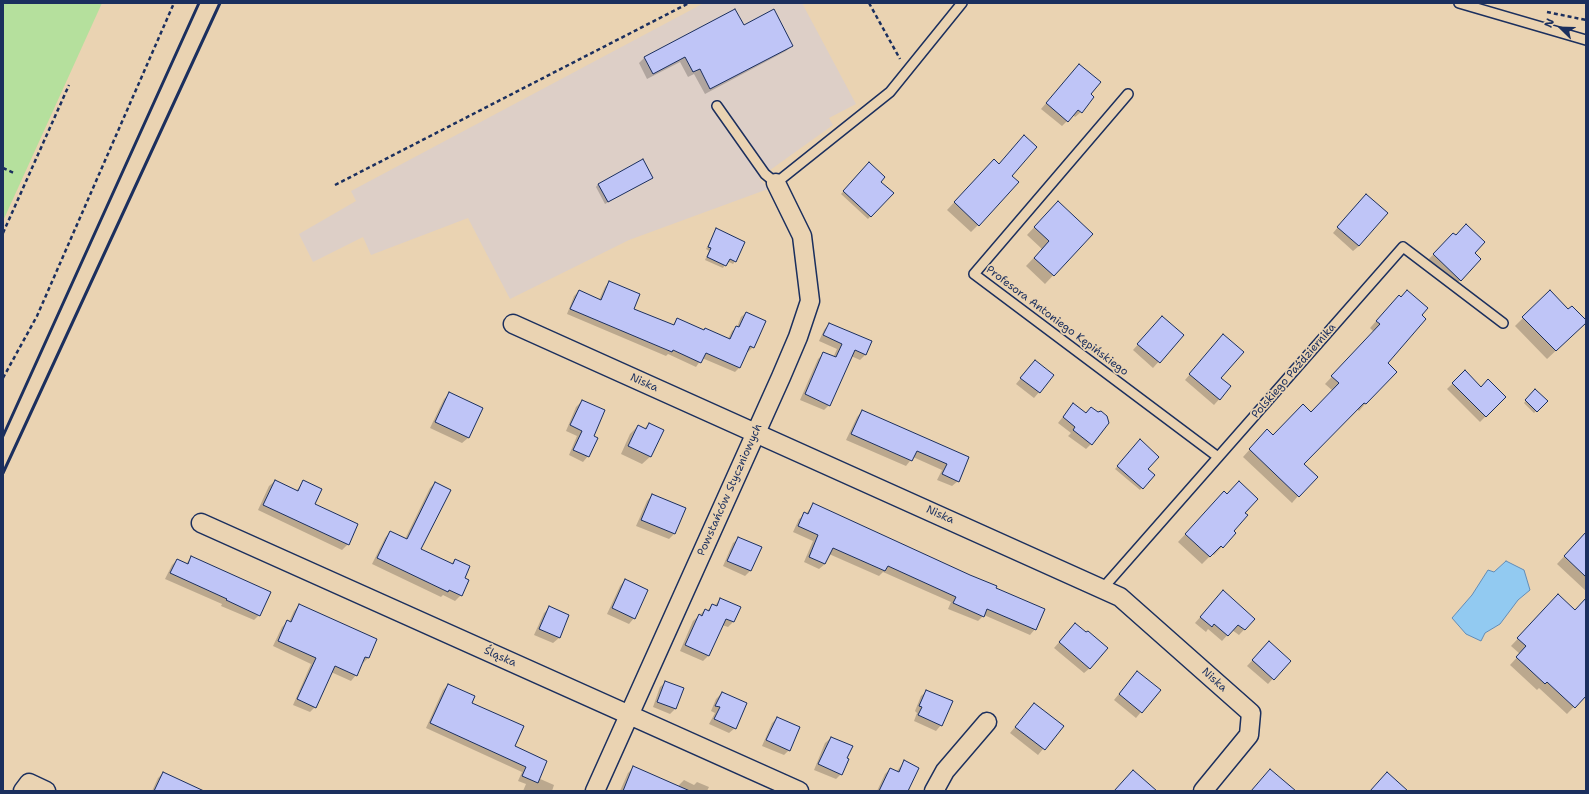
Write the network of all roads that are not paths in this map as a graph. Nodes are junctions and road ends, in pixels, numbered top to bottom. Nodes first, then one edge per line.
1 (962, 3) edge
2 (1459, 3) edge
3 (1586, 40) edge
4 (1128, 94) dead end
5 (717, 106) dead end
6 (776, 183) junction
7 (1503, 323) dead end
8 (513, 324) dead end
9 (756, 433) junction
10 (1218, 458) junction
11 (201, 523) dead end
12 (1104, 588) junction
13 (630, 716) junction
14 (987, 722) dead end
15 (26, 787) edge
16 (46, 791) edge
17 (595, 791) edge
18 (799, 791) edge
19 (934, 791) edge
20 (1203, 791) edge

1 - 6 lane
2 - 3 lane
4 - 10 lane, Profesora Antoniego Kępińskiego
5 - 6 lane
6 - 9 street, Powstańców Styczniowych
7 - 10 lane, Polskiego Października
8 - 9 street, Niska
9 - 12 street, Niska
9 - 13 street, Powstańców Styczniowych
10 - 12 lane, Polskiego Października
11 - 13 street, Śląska
12 - 20 street, Niska
13 - 17 street, Powstańców Styczniowych
13 - 18 street, Śląska
14 - 19 street
15 - 16 street

